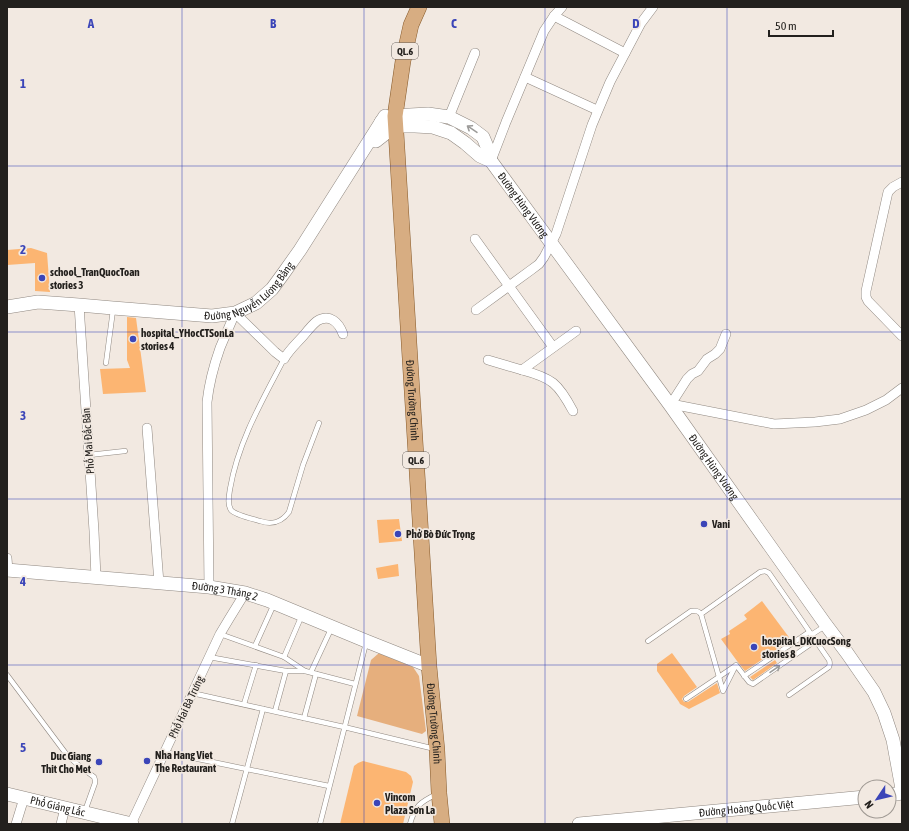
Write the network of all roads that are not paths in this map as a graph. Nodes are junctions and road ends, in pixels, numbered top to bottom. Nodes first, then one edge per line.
1 (418, 7) edge
2 (562, 7) edge
3 (653, 7) edge
4 (554, 16) junction
5 (475, 53) dead end
6 (625, 53) junction
7 (525, 77) junction
8 (397, 96) junction
9 (597, 110) junction
10 (449, 117) junction
11 (395, 121) junction
12 (381, 122) junction
13 (372, 142) junction
14 (397, 156) junction
15 (491, 161) junction
16 (902, 182) edge
17 (475, 239) dead end
18 (551, 244) junction
19 (509, 286) junction
20 (79, 305) junction
21 (7, 307) edge
22 (113, 308) junction
23 (476, 310) dead end
24 (236, 313) junction
25 (576, 331) dead end
26 (343, 334) dead end
27 (726, 334) dead end
28 (902, 336) edge
29 (554, 347) junction
30 (284, 360) junction
31 (488, 360) dead end
32 (106, 363) dead end
33 (522, 370) junction
34 (902, 388) edge
35 (671, 404) junction
36 (573, 411) dead end
37 (319, 423) dead end
38 (147, 428) dead end
39 (125, 450) dead end
40 (89, 455) junction
41 (7, 566) edge
42 (96, 578) junction
43 (159, 583) junction
44 (209, 587) junction
45 (245, 593) junction
46 (274, 603) junction
47 (701, 614) junction
48 (302, 615) junction
49 (826, 625) junction
50 (332, 627) junction
51 (220, 634) junction
52 (810, 634) junction
53 (815, 641) junction
54 (366, 642) junction
55 (648, 642) dead end
56 (255, 646) junction
57 (210, 657) junction
58 (284, 657) junction
59 (256, 665) junction
60 (736, 665) junction
61 (429, 666) junction
62 (286, 671) junction
63 (305, 671) junction
64 (313, 673) junction
65 (7, 675) edge
66 (744, 676) junction
67 (355, 684) junction
68 (192, 693) junction
69 (789, 696) dead end
70 (686, 699) dead end
71 (244, 704) junction
72 (263, 709) junction
73 (275, 711) junction
74 (304, 718) junction
75 (344, 727) junction
76 (436, 750) junction
77 (164, 752) junction
78 (247, 769) junction
79 (329, 786) junction
80 (902, 789) edge
81 (439, 793) junction
82 (7, 794) edge
83 (24, 798) junction
84 (857, 798) edge
85 (65, 808) junction
86 (84, 813) junction
87 (108, 821) edge
88 (595, 823) edge
89 (16, 824) edge
90 (61, 824) edge
91 (131, 824) edge
92 (232, 824) edge
93 (320, 824) edge
94 (410, 824) edge
95 (442, 824) edge
96 (579, 824) edge

1 - 8 main road, QL.6
2 - 4 street
3 - 6 street
4 - 6 street
4 - 7 street
5 - 10 street
6 - 9 street
7 - 9 street
7 - 15 street
8 - 11 main road, Đường Trường Chinh / QL.6
8 - 12 street, Đường Nguyễn Lương Bằng
9 - 18 street
10 - 11 street, Đường Hùng Vương
15 -> 10 street, Đường Hùng Vương
11 - 12 street
11 - 13 street
11 - 14 main road, Đường Trường Chinh / QL.6
11 - 15 street, Đường Hùng Vương
12 - 13 street, Đường Nguyễn Lương Bằng
13 - 14 street
13 - 24 street, Đường Nguyễn Lương Bằng
14 - 61 main road, Đường Trường Chinh / QL.6
15 - 18 street, Đường Hùng Vương
16 - 28 street
17 - 19 street
18 - 19 street
18 - 35 street, Đường Hùng Vương
19 - 23 street
19 - 29 street
20 - 21 street, Đường Nguyễn Lương Bằng
20 - 22 street, Đường Nguyễn Lương Bằng
20 - 40 street, Phố Mai Đắc Bân
22 - 24 street, Đường Nguyễn Lương Bằng
22 - 32 lane
24 - 30 street
24 - 44 street
25 - 29 street
26 - 30 street
27 - 35 street
29 - 33 street
30 - 37 lane
31 - 33 street
33 - 36 street
34 - 35 street
35 - 49 street, Đường Hùng Vương
38 - 43 street
39 - 40 lane
40 - 42 street, Phố Mai Đắc Bân
41 - 42 street, Đường 3 Tháng 2
42 - 43 street, Đường 3 Tháng 2
43 - 44 street, Đường 3 Tháng 2
44 - 45 street, Đường 3 Tháng 2
45 - 46 street, Đường 3 Tháng 2
45 - 51 street, Phố Hai Bà Trưng
46 - 48 street, Đường 3 Tháng 2
46 - 56 lane
47 - 52 lane
47 - 55 lane
47 - 60 lane
48 - 50 street, Đường 3 Tháng 2
48 - 58 lane
49 - 52 lane
49 - 80 street, Đường Hùng Vương
50 - 54 street, Đường 3 Tháng 2
50 - 64 lane
51 - 56 lane
51 - 57 street, Phố Hai Bà Trưng
52 - 53 lane
52 - 66 lane
66 -> 53 lane
53 - 69 lane
54 - 61 street, Đường 3 Tháng 2
54 - 67 lane
56 - 58 lane
57 - 59 lane
57 - 68 street, Phố Hai Bà Trưng
58 - 63 lane
59 - 62 lane
59 - 71 lane
60 - 66 lane
60 - 70 lane
61 - 76 main road, Đường Trường Chinh / QL.6
62 - 63 lane
62 - 73 lane
63 - 64 lane
64 - 67 lane
64 - 74 lane
65 - 86 lane
67 - 75 lane
68 - 71 lane
68 - 77 street, Phố Hai Bà Trưng
71 - 72 lane
72 - 73 lane
72 - 78 lane
73 - 74 lane
74 - 75 lane
75 - 76 lane
75 - 79 lane
76 - 81 main road, Đường Trường Chinh / QL.6
77 - 78 lane
77 - 91 street, Phố Hai Bà Trưng
78 - 79 lane
78 - 92 lane
79 - 93 lane
81 - 94 lane
81 - 95 main road, Đường Trường Chinh / QL.6
82 - 83 street, Phố Giảng Lắc
83 - 85 street, Phố Giảng Lắc
83 - 89 street
84 - 88 street, Đường Hoàng Quốc Việt
85 - 86 street, Phố Giảng Lắc
85 - 90 street
86 - 87 street, Phố Giảng Lắc
87 - 91 street, Phố Giảng Lắc
88 - 96 street, Đường Hoàng Quốc Việt

